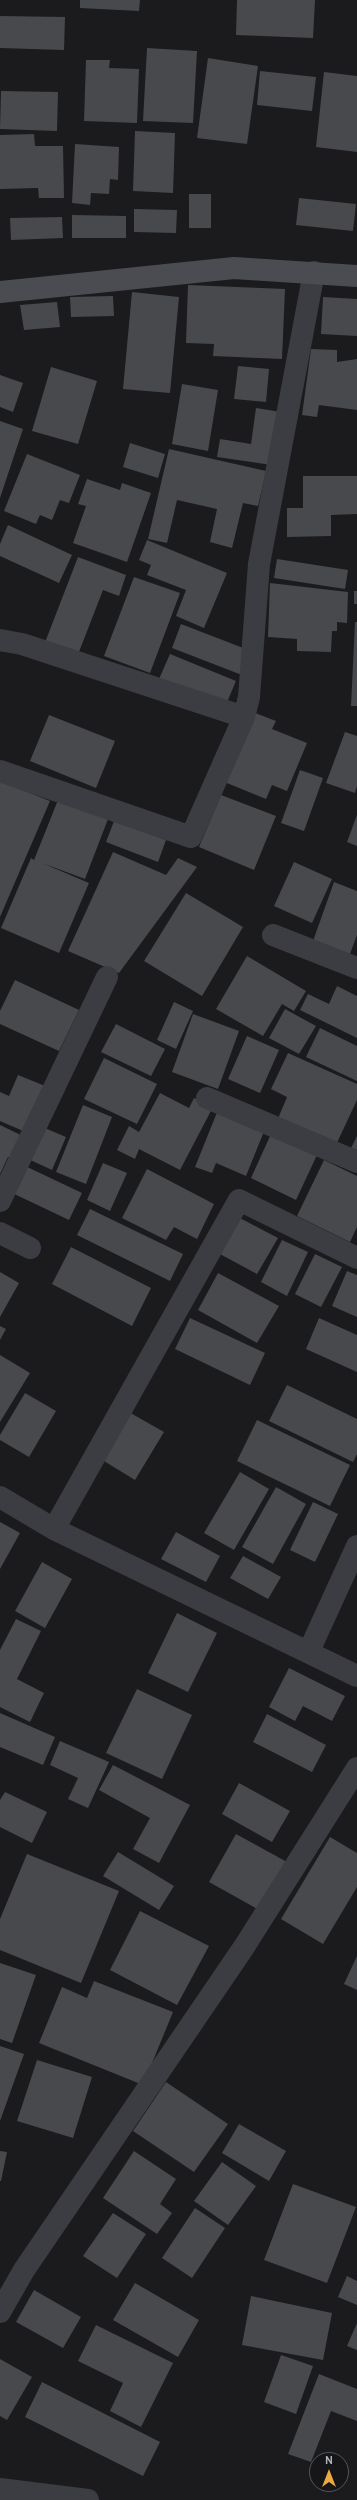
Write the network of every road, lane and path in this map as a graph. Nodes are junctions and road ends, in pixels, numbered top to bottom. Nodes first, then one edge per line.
1 (314, 272) junction
2 (357, 276) edge
3 (0, 292) edge
4 (0, 640) edge
5 (244, 717) junction
6 (0, 771) edge
7 (274, 936) dead end
8 (357, 968) edge
9 (107, 977) dead end
10 (208, 1098) dead end
11 (357, 1162) edge
12 (0, 1201) edge
13 (0, 1233) edge
14 (30, 1248) dead end
15 (357, 1258) edge
16 (0, 1497) edge
17 (54, 1529) junction
18 (357, 1546) edge
19 (309, 1651) junction
20 (357, 1676) edge
21 (357, 1768) edge
22 (0, 2312) edge
23 (0, 2489) edge
24 (88, 2500) edge

1 - 2 main road
1 - 3 main road
1 - 5 street
4 - 5 street
5 - 6 street
7 - 8 street
9 - 12 street
10 - 11 street
13 - 14 street
15 - 17 street
16 - 17 street
17 - 19 street
18 - 19 street
19 - 20 street
21 - 22 street
23 - 24 street

